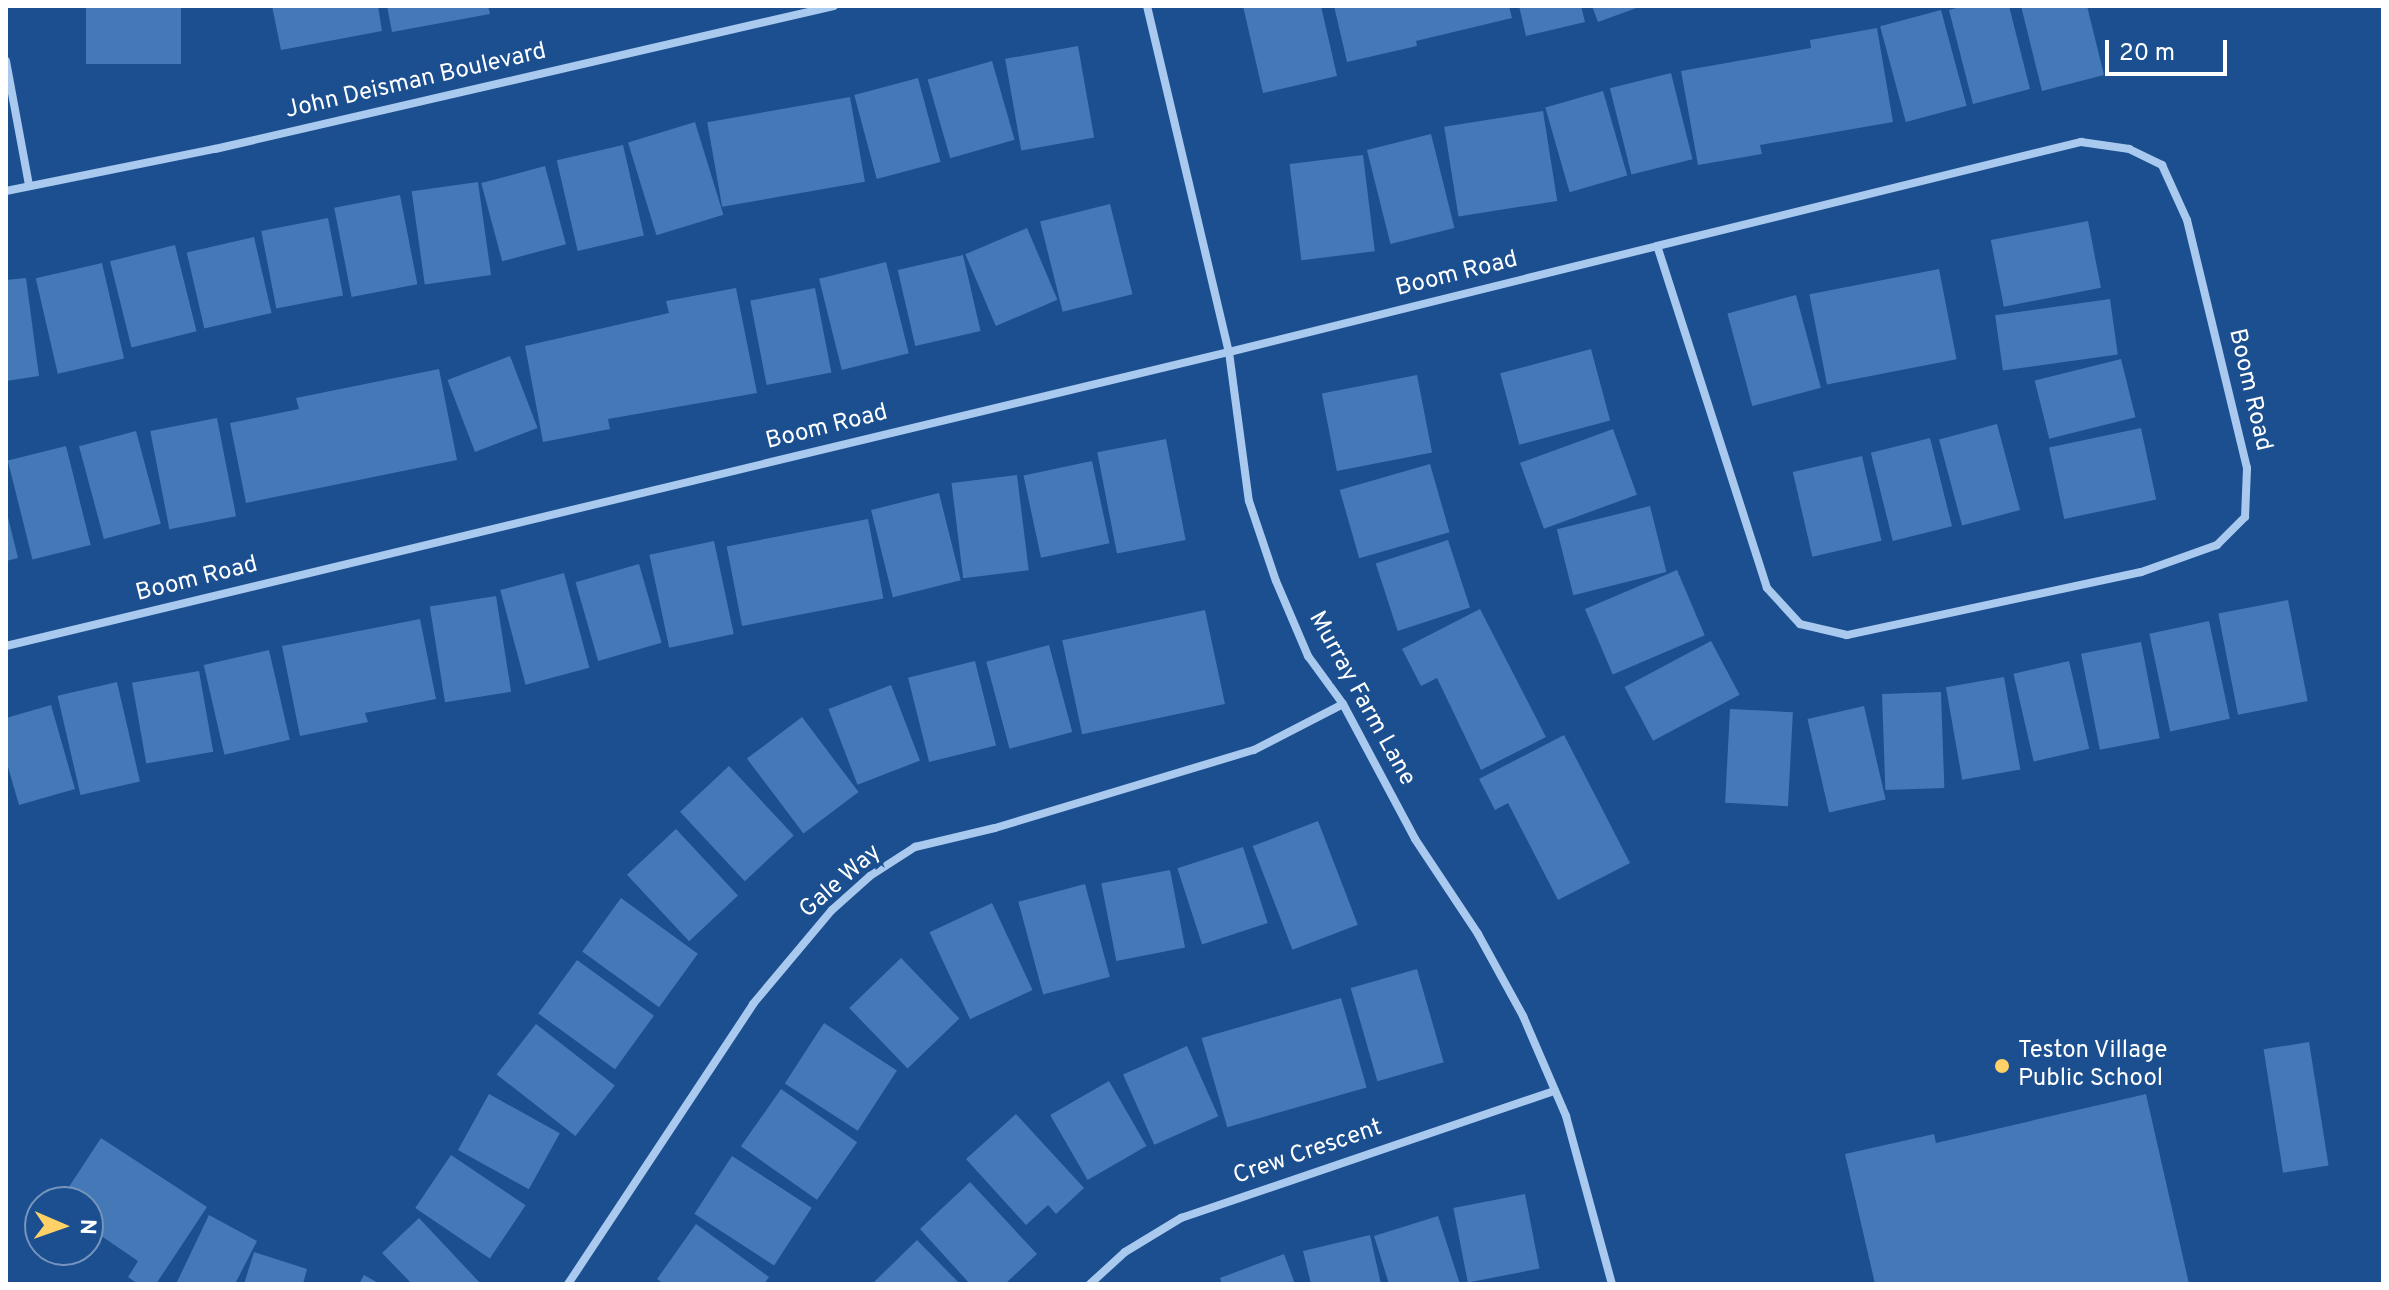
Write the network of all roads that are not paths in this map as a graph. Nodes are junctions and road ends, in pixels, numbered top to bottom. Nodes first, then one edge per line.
1 (834, 6) edge
2 (1147, 6) edge
3 (6, 61) edge
4 (29, 185) junction
5 (6, 191) edge
6 (1657, 246) junction
7 (1229, 352) junction
8 (6, 646) edge
9 (1343, 704) junction
10 (1555, 1091) junction
11 (568, 1284) edge
12 (1090, 1284) edge
13 (1612, 1284) edge

1 - 4 street, John Deisman Boulevard
2 - 7 street, Murray Farm Lane
3 - 4 street
4 - 5 street, John Deisman Boulevard
6 - 6 street, Boom Road
6 - 7 street, Boom Road
7 - 8 street, Boom Road
7 - 9 street, Murray Farm Lane
9 - 10 street, Murray Farm Lane
9 - 11 street, Gale Way
10 - 12 street, Crew Crescent
10 - 13 street, Murray Farm Lane

